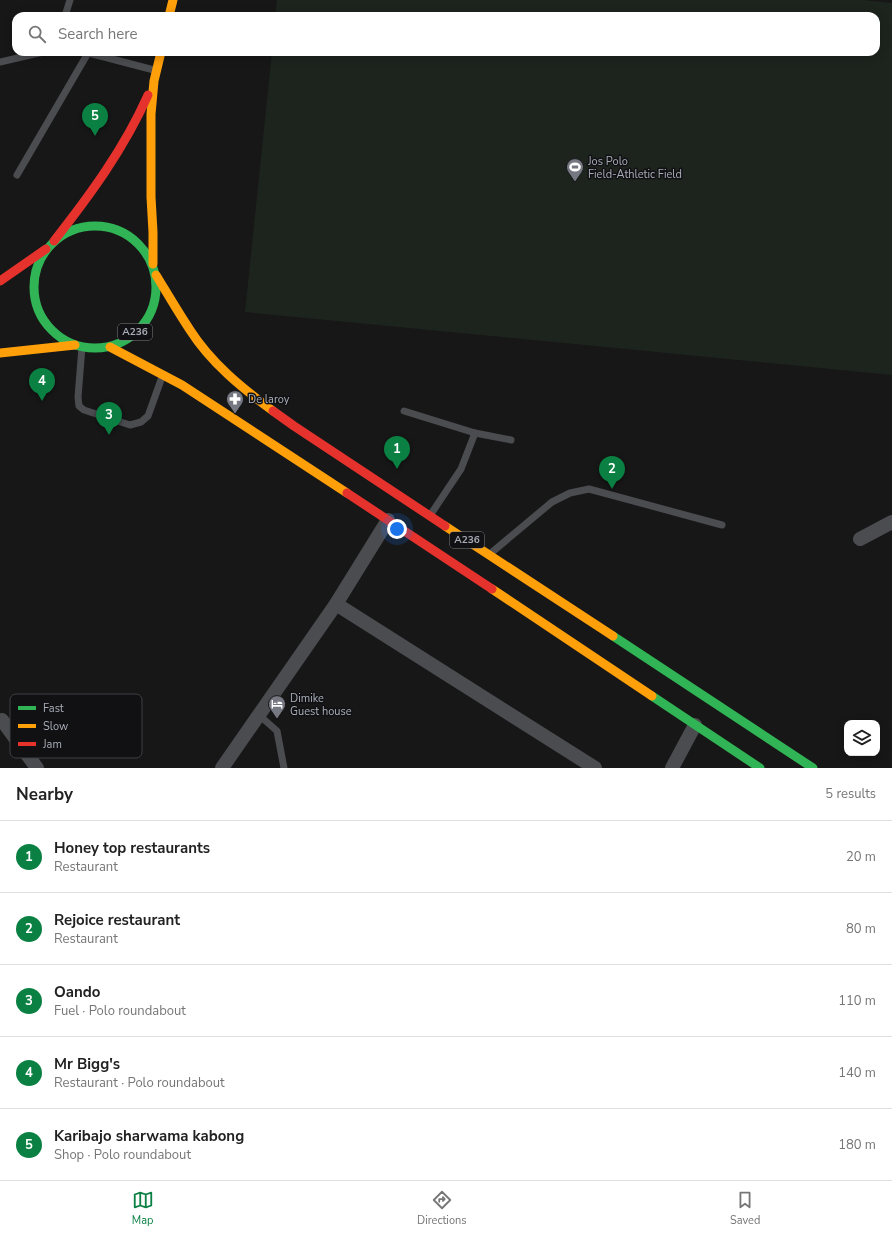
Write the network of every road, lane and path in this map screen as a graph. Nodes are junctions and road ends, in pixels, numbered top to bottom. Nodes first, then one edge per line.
1 (70, 0) edge
2 (173, 0) edge
3 (66, 12) edge
4 (170, 12) edge
5 (26, 56) edge
6 (85, 56) edge
7 (102, 56) edge
8 (160, 56) edge
9 (0, 62) edge
10 (156, 70) junction
11 (154, 81) junction
12 (17, 175) dead end
13 (54, 241) junction
14 (47, 249) junction
15 (153, 264) junction
16 (156, 275) junction
17 (0, 281) edge
18 (79, 346) junction
19 (110, 346) junction
20 (0, 353) edge
21 (163, 375) junction
22 (404, 411) dead end
23 (475, 433) junction
24 (511, 440) dead end
25 (430, 515) junction
26 (388, 520) junction
27 (892, 522) edge
28 (722, 525) dead end
29 (860, 539) dead end
30 (490, 555) junction
31 (336, 604) junction
32 (259, 715) junction
33 (2, 720) dead end
34 (695, 725) junction
35 (10, 731) edge
36 (30, 758) edge
37 (37, 768) edge
38 (222, 768) edge
39 (284, 768) edge
40 (595, 768) edge
41 (672, 768) edge
42 (760, 768) edge
43 (813, 768) edge

1 - 3 lane
2 - 4 main road
5 - 9 lane
6 - 12 lane
7 - 10 lane
8 - 10 main road
10 - 11 main road
11 - 13 main road
11 - 15 main road
13 - 14 main road, A236
13 - 15 main road, A236
14 - 17 main road, A236
14 - 18 main road, A236
15 - 16 main road, A236
16 - 19 main road, A236
16 - 25 main road, A236
18 - 19 main road, A236
18 - 20 main road, A236
18 - 21 lane
19 - 21 main road, A236
21 - 26 main road, A236
22 - 23 lane
23 - 24 lane
23 - 25 lane
25 - 30 main road, A236
26 - 31 street
26 - 34 main road, A236
27 - 29 street
28 - 30 lane
30 - 43 main road, A236
31 - 32 street
31 - 40 street
32 - 38 street
32 - 39 lane
33 - 35 street
34 - 41 street
34 - 42 main road, A236
36 - 37 street

